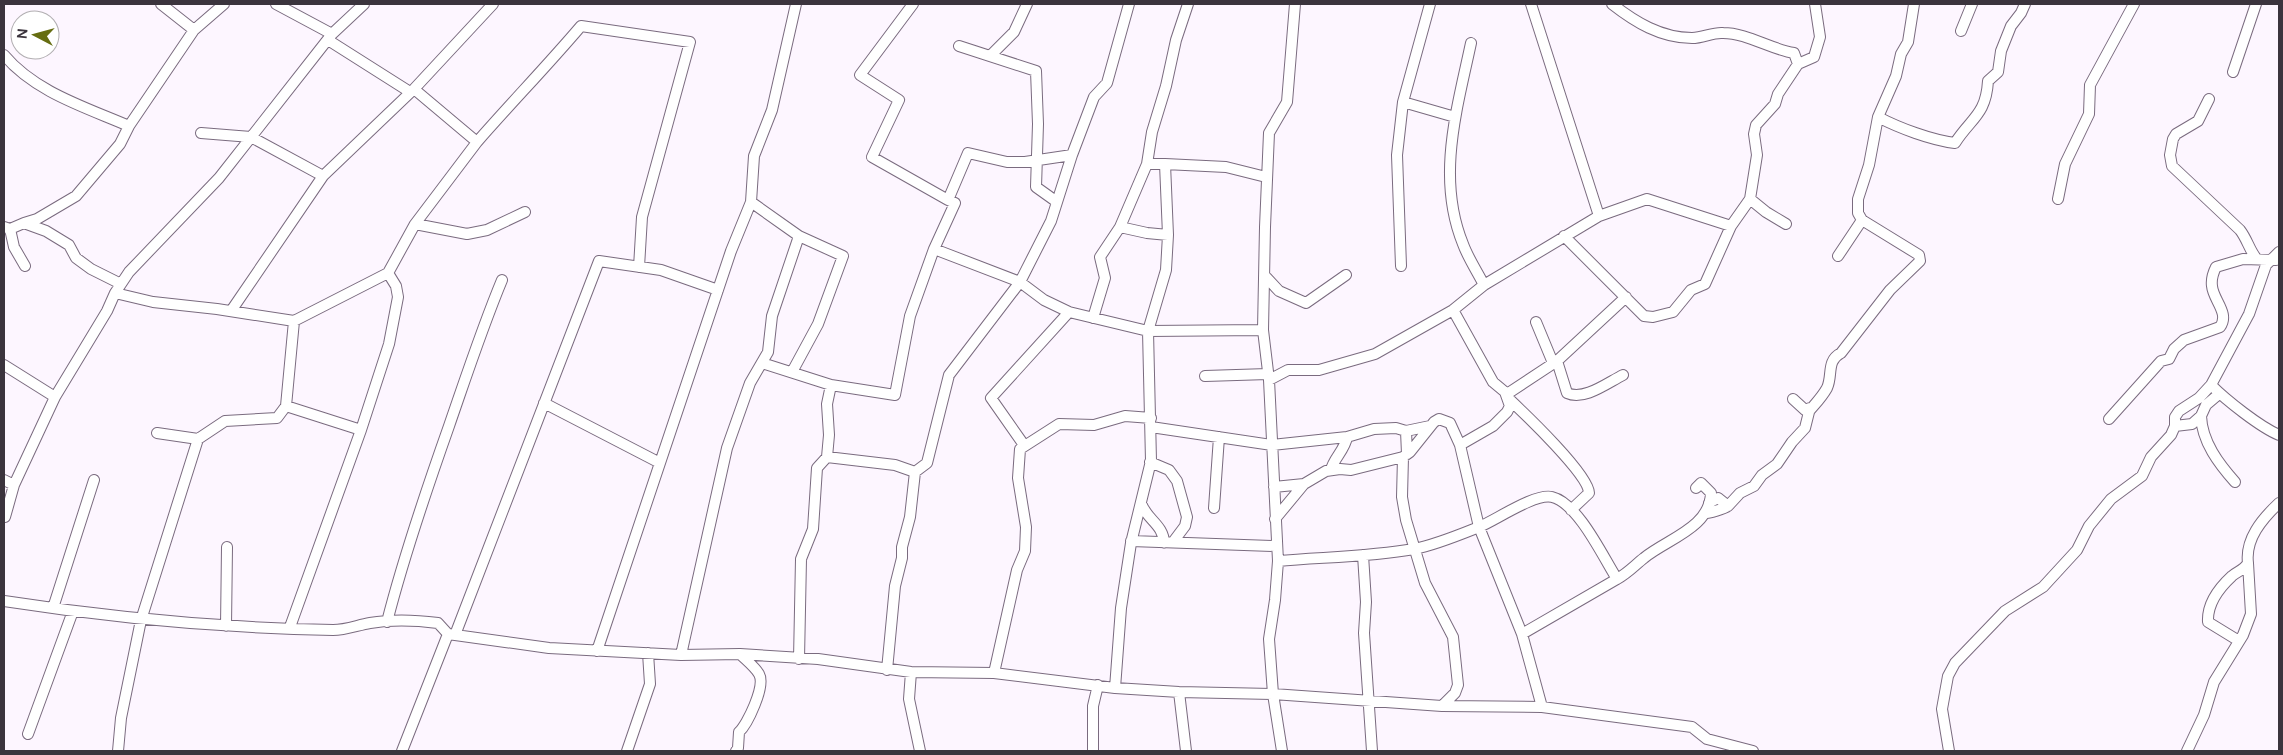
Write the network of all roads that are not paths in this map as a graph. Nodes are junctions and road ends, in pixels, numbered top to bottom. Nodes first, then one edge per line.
1 (161, 4) edge
2 (224, 4) edge
3 (276, 4) edge
4 (364, 4) edge
5 (494, 4) edge
6 (796, 4) edge
7 (913, 4) edge
8 (1027, 4) edge
9 (1126, 4) edge
10 (1188, 4) edge
11 (1295, 4) edge
12 (1430, 4) edge
13 (1531, 4) edge
14 (1612, 4) edge
15 (1815, 4) edge
16 (1914, 4) edge
17 (1972, 4) edge
18 (2025, 4) edge
19 (2134, 4) edge
20 (2256, 4) edge
21 (194, 30) junction
22 (1961, 31) dead end
23 (330, 37) junction
24 (1471, 43) dead end
25 (959, 46) dead end
26 (4, 55) edge
27 (991, 55) junction
28 (1798, 64) junction
29 (2233, 72) dead end
30 (412, 91) junction
31 (2209, 99) dead end
32 (1403, 102) junction
33 (1455, 117) junction
34 (1878, 117) junction
35 (129, 126) junction
36 (201, 133) dead end
37 (251, 137) junction
38 (477, 142) junction
39 (1072, 155) junction
40 (1038, 160) junction
41 (1147, 164) junction
42 (1165, 164) junction
43 (323, 176) junction
44 (1266, 177) junction
45 (1750, 199) junction
46 (2058, 199) dead end
47 (948, 200) junction
48 (750, 202) junction
49 (1057, 202) junction
50 (525, 212) dead end
51 (1598, 216) junction
52 (1862, 220) junction
53 (24, 223) junction
54 (415, 224) junction
55 (1786, 224) dead end
56 (1731, 226) junction
57 (1120, 227) junction
58 (7, 228) edge
59 (1168, 235) junction
60 (799, 236) junction
61 (1564, 236) junction
62 (934, 249) junction
63 (1838, 256) dead end
64 (2277, 257) edge
65 (2256, 258) junction
66 (25, 266) dead end
67 (1401, 266) dead end
68 (639, 267) junction
69 (388, 273) junction
70 (1346, 275) dead end
71 (1265, 276) junction
72 (502, 280) dead end
73 (1020, 282) junction
74 (1484, 285) junction
75 (118, 289) junction
76 (718, 290) junction
77 (1626, 297) junction
78 (1453, 310) junction
79 (231, 312) junction
80 (1069, 312) junction
81 (1093, 318) junction
82 (294, 322) junction
83 (1536, 322) dead end
84 (1263, 330) junction
85 (1148, 331) junction
86 (1555, 362) junction
87 (762, 363) junction
88 (4, 365) edge
89 (792, 372) junction
90 (1623, 375) dead end
91 (1205, 376) dead end
92 (1269, 377) junction
93 (831, 385) junction
94 (2211, 385) junction
95 (2220, 394) junction
96 (55, 397) junction
97 (1508, 397) junction
98 (1793, 399) dead end
99 (544, 403) junction
100 (286, 406) junction
101 (1810, 410) junction
102 (2201, 416) junction
103 (2109, 419) dead end
104 (1151, 422) junction
105 (1430, 426) junction
106 (2175, 426) junction
107 (361, 430) junction
108 (1406, 431) junction
109 (157, 433) dead end
110 (2279, 435) edge
111 (1219, 436) junction
112 (1347, 437) junction
113 (198, 439) junction
114 (1024, 445) junction
115 (1272, 445) junction
116 (1460, 445) junction
117 (1405, 456) junction
118 (827, 457) junction
119 (1150, 462) junction
120 (660, 463) junction
121 (1331, 470) junction
122 (914, 472) junction
123 (4, 480) edge
124 (94, 480) dead end
125 (2235, 482) dead end
126 (1304, 484) junction
127 (14, 485) junction
128 (1274, 487) junction
129 (1696, 488) dead end
130 (1141, 503) junction
131 (2279, 503) edge
132 (1214, 508) dead end
133 (1707, 508) junction
134 (1571, 510) junction
135 (4, 516) edge
136 (1275, 519) junction
137 (1479, 527) junction
138 (1131, 541) junction
139 (1169, 542) junction
140 (1275, 546) junction
141 (227, 547) dead end
142 (1415, 548) junction
143 (1363, 555) junction
144 (1278, 560) junction
145 (2248, 563) junction
146 (1617, 579) junction
147 (4, 601) edge
148 (53, 608) junction
149 (73, 611) junction
150 (141, 620) junction
151 (387, 622) junction
152 (226, 626) junction
153 (290, 627) junction
154 (1522, 634) junction
155 (451, 635) junction
156 (2239, 641) junction
157 (597, 651) junction
158 (648, 653) junction
159 (740, 654) junction
160 (682, 655) junction
161 (799, 659) junction
162 (888, 670) junction
163 (912, 672) junction
164 (994, 673) junction
165 (1098, 685) junction
166 (1115, 688) junction
167 (1179, 692) junction
168 (1273, 694) junction
169 (1367, 700) junction
170 (1442, 706) junction
171 (1542, 707) junction
172 (28, 734) dead end
173 (118, 751) edge
174 (402, 751) edge
175 (627, 751) edge
176 (736, 751) edge
177 (920, 751) edge
178 (1093, 751) edge
179 (1186, 751) edge
180 (1282, 751) edge
181 (1372, 751) edge
182 (1753, 751) edge
183 (1949, 751) edge
184 (2188, 751) edge

1 - 21 street
2 - 21 street
3 - 23 street
4 - 23 street
5 - 30 street
6 - 48 street
7 - 47 street
8 - 27 street
9 - 39 street
10 - 41 street
11 - 44 street
12 - 32 street
13 - 51 street
14 - 28 street
15 - 28 street
16 - 34 street
17 - 22 street
18 - 34 street
19 - 46 street
20 - 29 street
21 - 35 street
23 - 30 street
23 - 37 street
24 - 33 street
25 - 27 street
26 - 35 street
27 - 40 street
28 - 45 street
30 - 38 street
30 - 43 street
31 - 65 street
32 - 33 street
32 - 67 street
33 - 74 street
34 - 52 street
35 - 53 street
36 - 37 street
37 - 43 street
37 - 75 street
38 - 54 street
38 - 68 street
39 - 40 street
39 - 49 street
40 - 47 street
40 - 49 street
41 - 42 street
41 - 57 street
42 - 44 street
42 - 59 street
43 - 79 street
44 - 71 street
45 - 55 street
45 - 56 street
47 - 62 street
48 - 60 street
48 - 76 street
49 - 73 street
50 - 54 street
51 - 56 street
51 - 61 street
52 - 63 street
52 - 101 street
53 - 58 street
53 - 75 street
54 - 69 street
56 - 77 street
57 - 59 street
57 - 81 street
58 - 66 street
59 - 85 street
60 - 87 street
60 - 89 street
61 - 74 street
61 - 77 street
62 - 73 street
62 - 93 street
64 - 65 street
64 - 94 street
65 - 103 street
68 - 76 street
68 - 99 street
69 - 82 street
69 - 107 street
70 - 71 street
71 - 84 street
72 - 151 street
73 - 80 street
73 - 122 street
74 - 78 street
75 - 79 street
75 - 96 street
76 - 120 street
77 - 86 street
78 - 92 street
78 - 97 street
79 - 82 street
80 - 81 street
80 - 114 street
81 - 85 street
82 - 100 street
83 - 86 street
84 - 85 street
84 - 92 street
85 - 104 street
86 - 90 street
86 - 97 street
87 - 89 street
87 - 160 street
88 - 96 street
89 - 93 street
91 - 92 street
92 - 115 street
93 - 118 street
94 - 95 street
94 - 106 street
95 - 102 street
95 - 110 street
96 - 127 street
97 - 116 street
97 - 134 street
98 - 101 street
99 - 120 street
99 - 155 street
100 - 107 street
100 - 113 street
101 - 133 street
102 - 106 street
102 - 125 street
104 - 111 street
104 - 114 street
104 - 119 street
105 - 108 street
105 - 116 street
105 - 117 street
106 - 183 street
107 - 153 street
108 - 112 street
108 - 117 street
109 - 113 street
111 - 115 street
111 - 132 street
112 - 115 street
112 - 121 street
113 - 150 street
114 - 164 street
115 - 128 street
116 - 137 street
117 - 121 street
117 - 142 street
118 - 122 street
118 - 161 street
119 - 130 street
119 - 139 street
120 - 157 street
121 - 126 street
122 - 162 street
123 - 127 street
124 - 148 street
126 - 128 street
126 - 136 street
127 - 135 street
128 - 136 street
129 - 133 street
130 - 138 street
130 - 139 street
131 - 145 street
133 - 146 street
134 - 137 street
134 - 146 street
136 - 140 street
137 - 142 street
137 - 154 street
138 - 139 street
138 - 166 street
139 - 140 street
140 - 144 street
141 - 152 street
142 - 143 street
142 - 170 street
143 - 144 street
143 - 169 street
144 - 168 street
145 - 156 street
145 - 156 street
146 - 154 street
147 - 148 street
148 - 149 street
149 - 150 street
149 - 172 street
150 - 152 street
150 - 173 street
151 - 153 street
151 - 155 street
152 - 153 street
154 - 171 street
155 - 157 street
155 - 174 street
156 - 184 street
157 - 158 street
158 - 160 street
158 - 175 street
159 - 160 street
159 - 161 street
159 - 176 street
161 - 162 street
162 - 163 street
163 - 164 street
163 - 177 street
164 - 165 street
165 - 166 street
165 - 178 street
166 - 167 street
167 - 168 street
167 - 179 street
168 - 169 street
168 - 180 street
169 - 170 street
169 - 181 street
170 - 171 street
171 - 182 street

